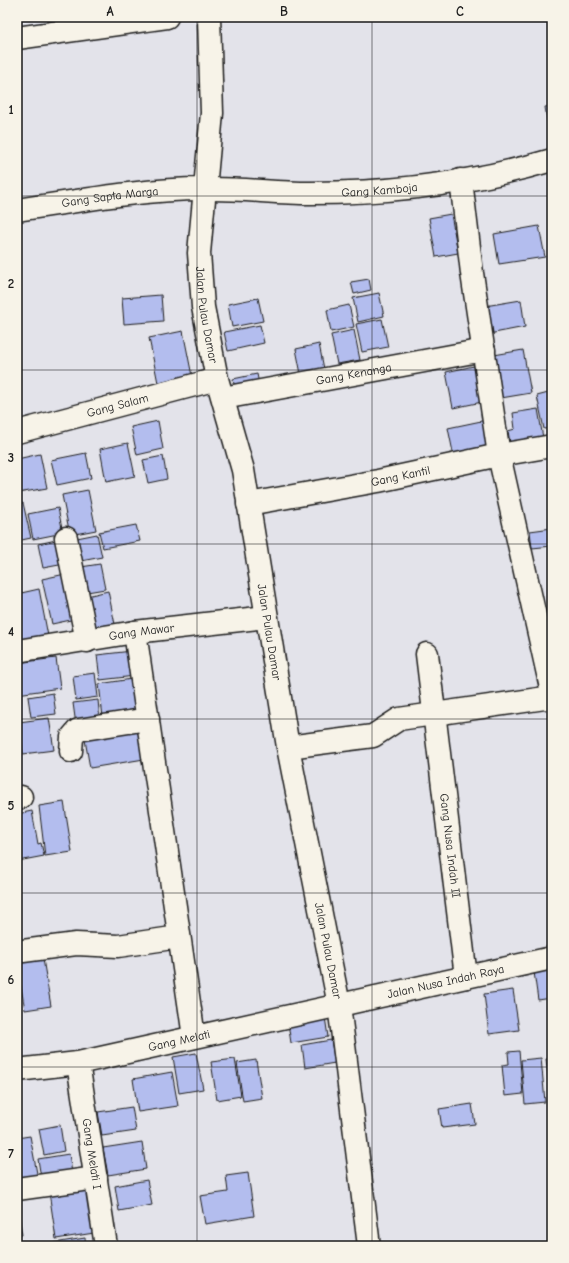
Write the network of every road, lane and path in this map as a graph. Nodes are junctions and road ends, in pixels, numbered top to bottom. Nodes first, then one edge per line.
1 (167, 17) edge
2 (209, 17) edge
3 (76, 24) edge
4 (17, 38) edge
5 (552, 160) edge
6 (461, 180) junction
7 (204, 188) junction
8 (17, 210) edge
9 (484, 350) junction
10 (220, 389) junction
11 (17, 432) edge
12 (552, 446) edge
13 (500, 454) junction
14 (248, 504) junction
15 (66, 538) dead end
16 (266, 617) junction
17 (135, 632) junction
18 (87, 641) junction
19 (17, 651) edge
20 (427, 654) dead end
21 (552, 692) edge
22 (552, 697) edge
23 (435, 714) junction
24 (148, 719) junction
25 (288, 747) junction
26 (71, 750) dead end
27 (179, 937) junction
28 (23, 951) dead end
29 (552, 958) edge
30 (466, 977) junction
31 (339, 1006) junction
32 (194, 1037) junction
33 (78, 1063) junction
34 (17, 1070) edge
35 (96, 1178) junction
36 (17, 1189) edge
37 (106, 1246) edge
38 (369, 1246) edge

1 - 3 street
2 - 7 street, Jalan Pulau Damar
3 - 4 street
5 - 6 street, Gang Kamboja
6 - 7 street, Gang Kamboja
6 - 9 street
7 - 8 street, Gang Sapta Marga
7 - 10 street, Jalan Pulau Damar
9 - 10 street, Gang Kenanga
9 - 13 street
10 - 11 street, Gang Salam
10 - 14 street, Jalan Pulau Damar
12 - 13 street, Gang Kantil
13 - 14 street, Gang Kantil
13 - 21 street
14 - 16 street, Jalan Pulau Damar
15 - 18 street
16 - 17 street, Gang Mawar
16 - 25 street, Jalan Pulau Damar
17 - 18 street, Gang Mawar
17 - 24 street
18 - 19 street, Gang Mawar
20 - 23 street, Gang Nusa Indah II
22 - 23 street
23 - 25 street
23 - 30 street, Gang Nusa Indah II
24 - 26 street
24 - 27 street
25 - 31 street, Jalan Pulau Damar
27 - 28 street
27 - 32 street
29 - 30 street, Jalan Nusa Indah Raya
30 - 31 street, Jalan Nusa Indah Raya
31 - 32 street, Gang Melati
31 - 38 street, Jalan Pulau Damar
32 - 33 street, Gang Melati
33 - 34 street, Gang Melati
33 - 35 street, Gang Melati I
35 - 36 street
35 - 37 street, Gang Melati I

